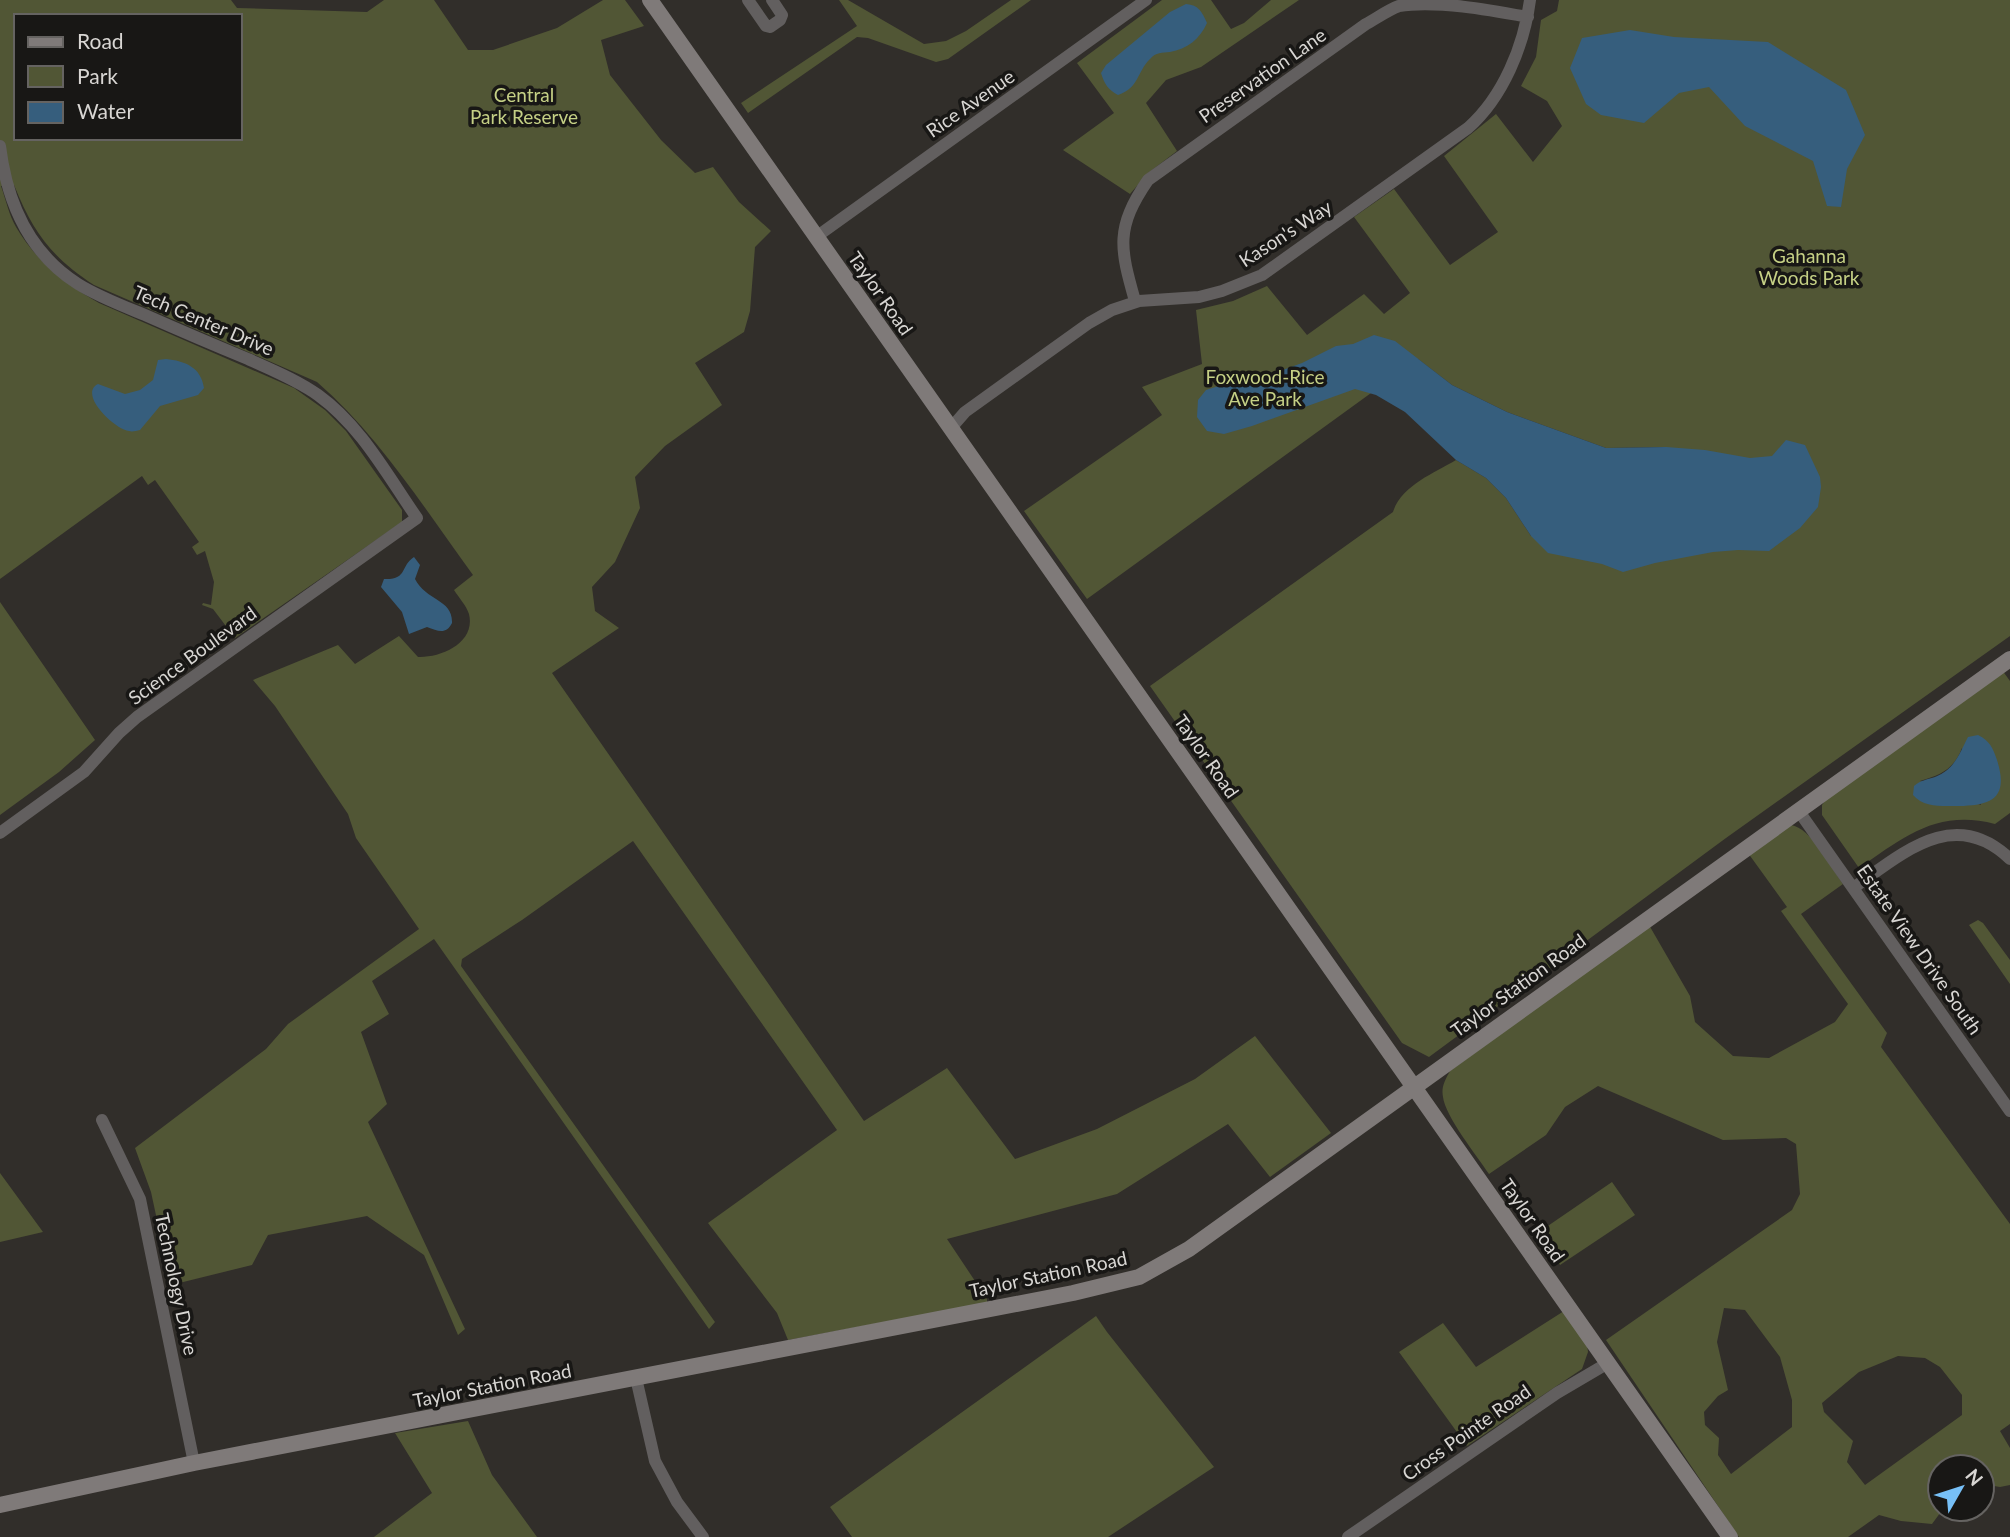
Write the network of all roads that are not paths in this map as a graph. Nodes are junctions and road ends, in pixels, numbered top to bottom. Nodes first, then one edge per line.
1 (650, 0) edge
2 (748, 0) edge
3 (772, 0) edge
4 (1146, 0) edge
5 (1530, 0) edge
6 (1528, 16) junction
7 (0, 146) edge
8 (816, 237) junction
9 (1135, 301) junction
10 (951, 428) junction
11 (417, 518) joint
12 (2010, 659) edge
13 (1798, 810) junction
14 (0, 833) edge
15 (2010, 859) edge
16 (1853, 888) junction
17 (1413, 1088) junction
18 (2010, 1111) edge
19 (102, 1120) dead end
20 (1608, 1363) junction
21 (636, 1378) junction
22 (194, 1463) junction
23 (0, 1505) edge
24 (703, 1537) edge
25 (1348, 1537) edge
26 (1730, 1537) edge

1 - 8 main road, Taylor Road
2 - 3 street
4 - 8 street, Rice Avenue
5 - 6 street, Kason's Way
6 - 9 street, Kason's Way
6 - 9 street, Preservation Lane
7 - 11 street, Tech Center Drive
8 - 10 main road, Taylor Road
9 - 10 street, Kason's Way
10 - 17 main road, Taylor Road
11 - 14 street, Science Boulevard
12 - 13 main road, Taylor Station Road
13 - 16 street, Estate View Drive South
13 - 17 main road, Taylor Station Road
15 - 16 street
16 - 18 street, Estate View Drive South
17 - 20 main road, Taylor Road
17 - 21 main road, Taylor Station Road
19 - 22 street, Technology Drive
20 - 25 street, Cross Pointe Road
20 - 26 main road, Taylor Road
21 - 22 main road, Taylor Station Road
21 - 24 street
22 - 23 main road, Taylor Station Road

